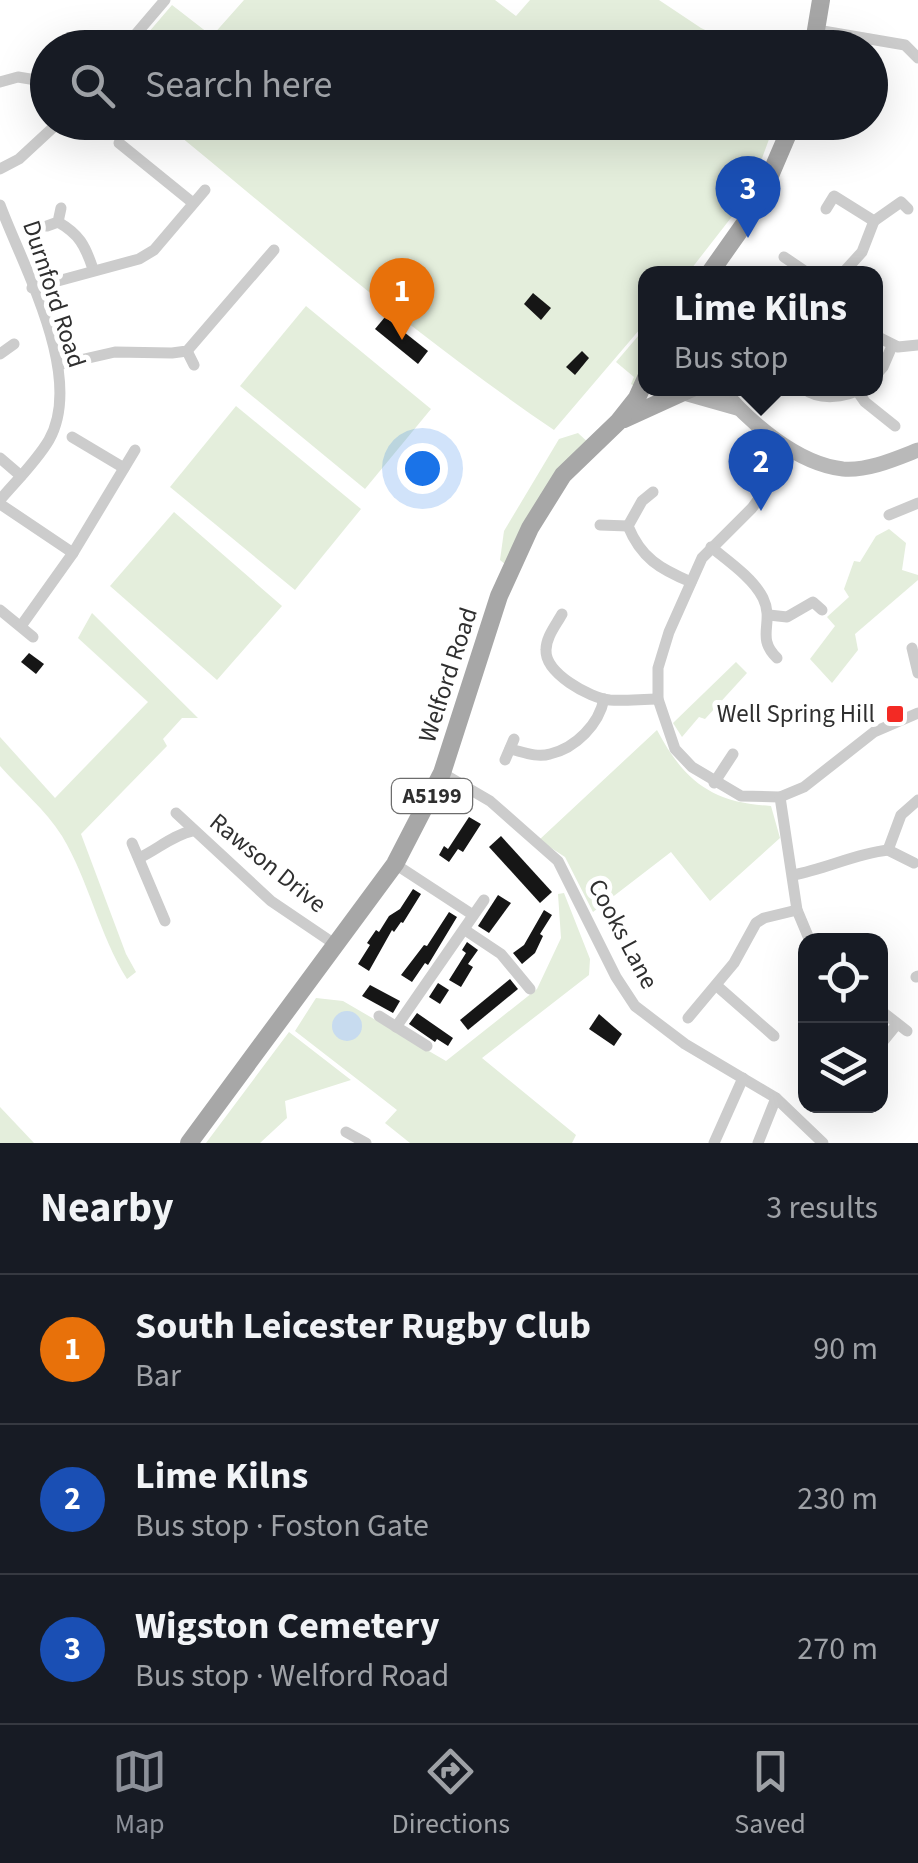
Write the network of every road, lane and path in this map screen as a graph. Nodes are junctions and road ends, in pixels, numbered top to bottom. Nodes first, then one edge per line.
1 (821, 0) edge
2 (157, 3) edge
3 (137, 30) edge
4 (816, 30) edge
5 (888, 43) edge
6 (918, 58) edge
7 (30, 79) edge
8 (0, 82) edge
9 (39, 140) edge
10 (785, 140) edge
11 (119, 143) dead end
12 (0, 169) edge
13 (205, 190) dead end
14 (193, 203) junction
15 (0, 204) edge
16 (61, 208) dead end
17 (826, 208) dead end
18 (908, 209) dead end
19 (874, 222) junction
20 (274, 250) dead end
21 (784, 257) dead end
22 (716, 266) edge
23 (797, 266) edge
24 (849, 266) edge
25 (92, 269) junction
26 (32, 288) junction
27 (883, 340) edge
28 (14, 344) dead end
29 (918, 345) edge
30 (892, 346) junction
31 (187, 351) junction
32 (0, 354) edge
33 (58, 365) junction
34 (194, 365) dead end
35 (883, 367) edge
36 (638, 396) edge
37 (668, 396) edge
38 (695, 396) edge
39 (727, 396) edge
40 (866, 396) edge
41 (737, 408) junction
42 (618, 422) junction
43 (895, 426) dead end
44 (72, 437) dead end
45 (135, 450) dead end
46 (918, 450) edge
47 (794, 451) junction
48 (0, 458) edge
49 (124, 468) junction
50 (21, 476) junction
51 (653, 492) dead end
52 (0, 502) edge
53 (918, 503) edge
54 (889, 515) dead end
55 (600, 525) dead end
56 (628, 526) junction
57 (712, 546) junction
58 (73, 553) junction
59 (691, 582) junction
60 (0, 610) edge
61 (822, 610) dead end
62 (562, 614) dead end
63 (769, 616) junction
64 (21, 626) junction
65 (33, 637) dead end
66 (912, 648) dead end
67 (767, 654) dead end
68 (918, 672) edge
69 (604, 699) junction
70 (658, 699) junction
71 (918, 714) edge
72 (510, 749) dead end
73 (733, 754) dead end
74 (442, 773) junction
75 (714, 783) junction
76 (780, 797) junction
77 (913, 799) edge
78 (176, 813) dead end
79 (192, 831) junction
80 (132, 843) dead end
81 (888, 850) junction
82 (139, 858) junction
83 (395, 864) junction
84 (900, 871) dead end
85 (792, 875) junction
86 (484, 900) dead end
87 (798, 910) junction
88 (472, 914) junction
89 (165, 921) dead end
90 (465, 930) junction
91 (807, 933) edge
92 (336, 945) junction
93 (534, 968) dead end
94 (717, 986) junction
95 (379, 1016) dead end
96 (888, 1017) edge
97 (688, 1018) dead end
98 (396, 1026) junction
99 (774, 1036) dead end
100 (888, 1039) edge
101 (427, 1046) dead end
102 (744, 1078) junction
103 (776, 1098) junction
104 (346, 1132) dead end
105 (361, 1142) edge
106 (189, 1143) edge
107 (714, 1143) edge
108 (758, 1143) edge
109 (823, 1143) edge

1 - 4 main road
2 - 3 street
5 - 6 street
7 - 8 street
9 - 12 street
10 - 22 main road
11 - 14 street
13 - 14 street
14 - 25 street
15 - 26 street, Durnford Road
16 - 25 street
17 - 19 street
18 - 19 street
19 - 24 street
20 - 31 street
21 - 23 street
25 - 26 street
26 - 33 street, Durnford Road
27 - 30 street
28 - 32 street
29 - 30 street
30 - 35 street
31 - 33 street
31 - 34 street
33 - 50 street, Durnford Road
36 - 42 main road, Welford Road / A5199
37 - 42 main road, Welford Road / A5199
38 - 41 street
39 - 41 street
40 - 43 street
41 - 47 street
42 - 74 main road, Welford Road / A5199
44 - 49 street
45 - 49 street
46 - 47 street
47 - 57 street
48 - 50 street
49 - 58 street
50 - 52 street, Durnford Road
51 - 56 street
52 - 58 street
53 - 54 street
55 - 56 street
56 - 59 street
57 - 59 street
57 - 63 street
58 - 64 street
59 - 70 street
60 - 64 street
61 - 63 street
62 - 69 street
63 - 67 street
64 - 65 street
66 - 68 street
69 - 70 street
69 - 72 street
70 - 75 street
71 - 76 street
73 - 75 street
74 - 83 main road, Welford Road / A5199
74 - 102 street, Cooks Lane
75 - 76 street
76 - 85 street
77 - 81 street
78 - 79 street, Rawson Drive
79 - 82 street
79 - 92 street, Rawson Drive
80 - 82 street
81 - 84 street
81 - 85 street
82 - 89 street
83 - 88 street
83 - 92 main road, Welford Road / A5199
85 - 87 street
86 - 88 street
87 - 91 street
87 - 94 street
88 - 90 street
90 - 93 street
90 - 98 street
92 - 106 main road, Welford Road / A5199
94 - 97 street
94 - 99 street
95 - 98 street
96 - 100 street
98 - 101 street
102 - 103 street, Cooks Lane
102 - 107 street
103 - 108 street
103 - 109 street, Cooks Lane
104 - 105 street

